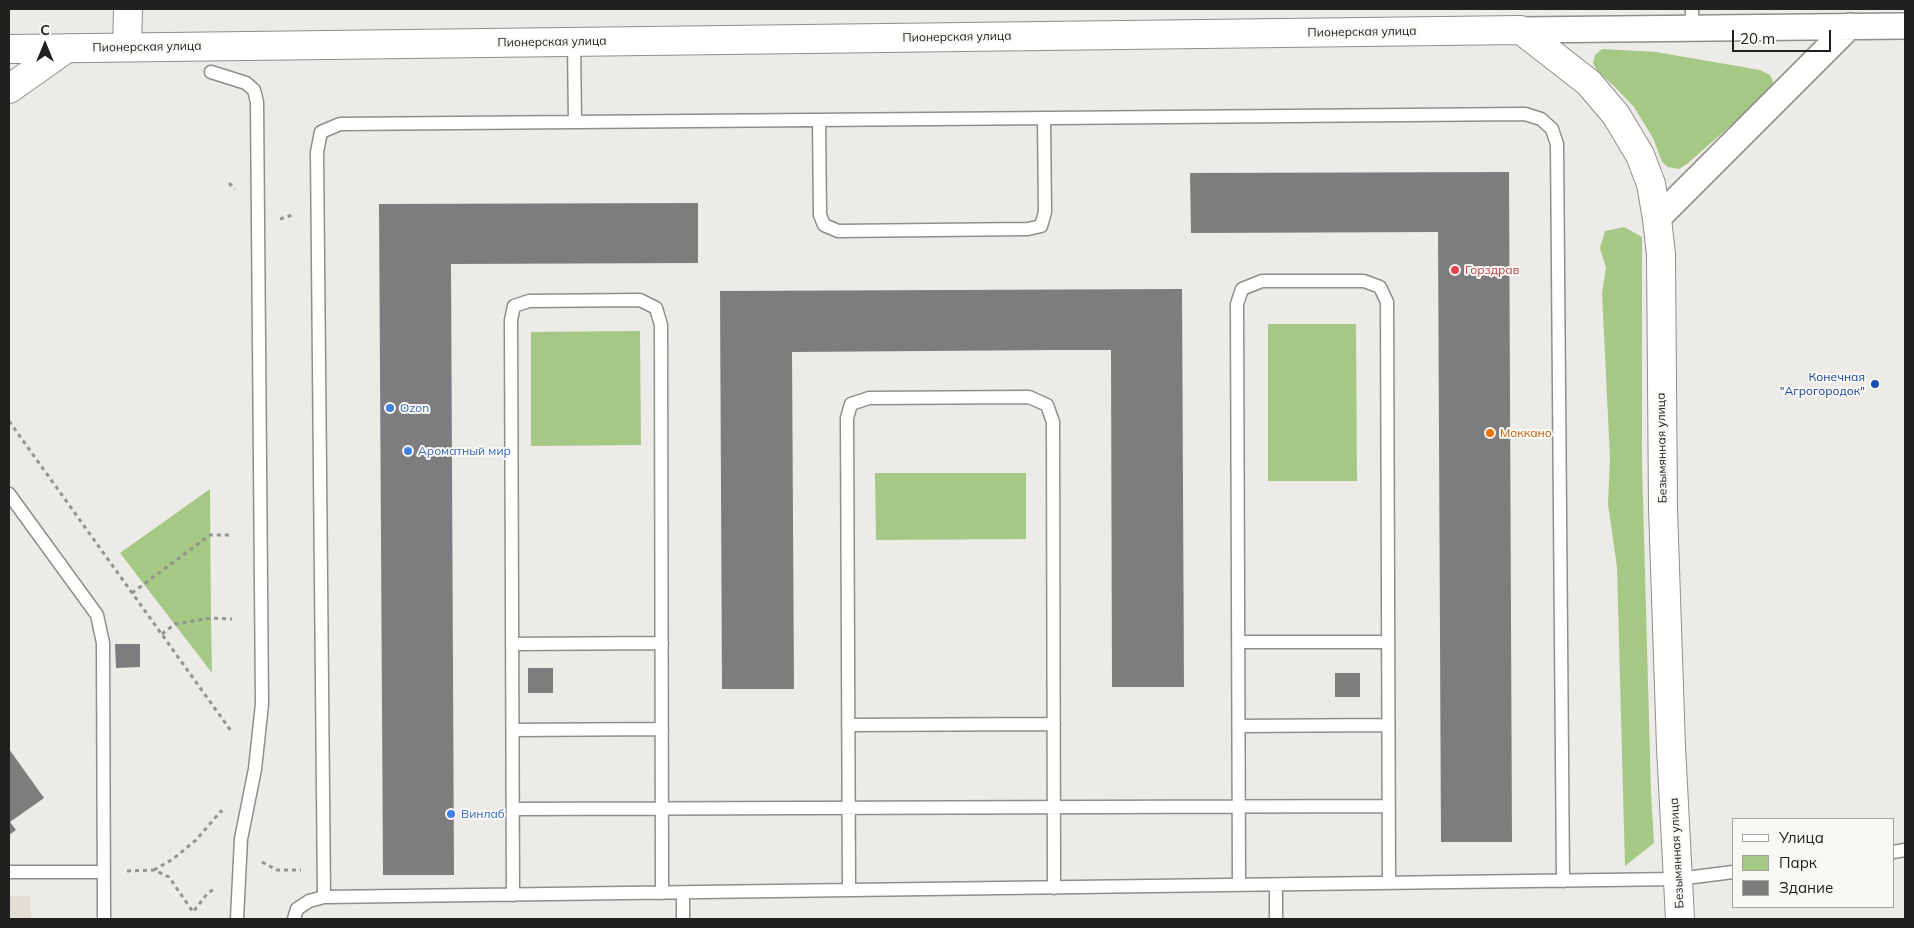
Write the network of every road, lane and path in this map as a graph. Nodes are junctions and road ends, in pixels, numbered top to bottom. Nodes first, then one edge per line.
1 (128, 9) edge
2 (1692, 19) edge
3 (1850, 26) junction
4 (1905, 26) edge
5 (1520, 30) junction
6 (574, 42) junction
7 (127, 47) junction
8 (67, 48) junction
9 (9, 49) edge
10 (211, 72) dead end
11 (9, 89) edge
12 (1044, 118) junction
13 (819, 120) junction
14 (575, 122) junction
15 (1657, 219) junction
16 (9, 421) edge
17 (9, 494) edge
18 (231, 535) dead end
19 (132, 593) junction
20 (232, 619) dead end
21 (162, 634) junction
22 (1238, 642) junction
23 (1388, 642) junction
24 (662, 643) junction
25 (512, 644) junction
26 (1054, 724) junction
27 (848, 725) junction
28 (1388, 725) junction
29 (1239, 726) junction
30 (662, 729) junction
31 (513, 730) junction
32 (231, 732) dead end
33 (1239, 806) junction
34 (1388, 806) junction
35 (1054, 807) junction
36 (662, 808) junction
37 (849, 808) junction
38 (513, 809) junction
39 (261, 861) dead end
40 (9, 872) edge
41 (104, 872) junction
42 (1732, 872) edge
43 (239, 874) junction
44 (1678, 879) junction
45 (1564, 881) junction
46 (1388, 883) junction
47 (1239, 885) junction
48 (1276, 885) junction
49 (1054, 888) junction
50 (849, 890) junction
51 (683, 892) junction
52 (662, 893) junction
53 (513, 895) junction
54 (324, 898) junction
55 (104, 919) edge
56 (237, 919) edge
57 (294, 919) edge
58 (683, 919) edge
59 (1276, 919) edge
60 (1680, 919) edge

1 - 7 street
2 - 3 street, Пионерская улица
2 - 5 street, Пионерская улица
3 - 4 street, Пионерская улица
3 - 15 street
5 - 6 street, Пионерская улица
5 - 15 street, Безымянная улица
6 - 7 street, Пионерская улица
6 - 14 lane
7 - 8 street, Пионерская улица
8 - 9 street, Пионерская улица
8 - 11 street
10 - 43 lane
12 - 13 lane
12 - 13 lane
12 - 45 lane
13 - 14 lane
14 - 54 lane
15 - 44 street, Безымянная улица
16 - 19 path
17 - 41 lane
18 - 19 path
19 - 21 path
20 - 21 path
21 - 32 path
22 - 23 lane
22 - 23 lane
22 - 29 lane
23 - 28 lane
24 - 25 lane
24 - 25 lane
24 - 30 lane
25 - 31 lane
26 - 27 lane
26 - 27 lane
26 - 35 lane
27 - 37 lane
28 - 29 lane
28 - 34 lane
29 - 33 lane
30 - 31 lane
30 - 36 lane
31 - 38 lane
33 - 34 lane
33 - 35 lane
33 - 47 lane
34 - 46 lane
35 - 37 lane
35 - 49 lane
36 - 37 lane
36 - 38 lane
36 - 52 lane
37 - 50 lane
38 - 53 lane
39 - 43 path
40 - 41 lane
41 - 43 path
41 - 55 lane
42 - 44 lane
43 - 56 lane
44 - 45 lane
44 - 60 street, Безымянная улица
45 - 46 lane
46 - 48 lane
47 - 48 lane
47 - 49 lane
48 - 59 lane
49 - 50 lane
50 - 51 lane
51 - 52 lane
51 - 58 lane
52 - 53 lane
53 - 54 lane
54 - 57 lane

